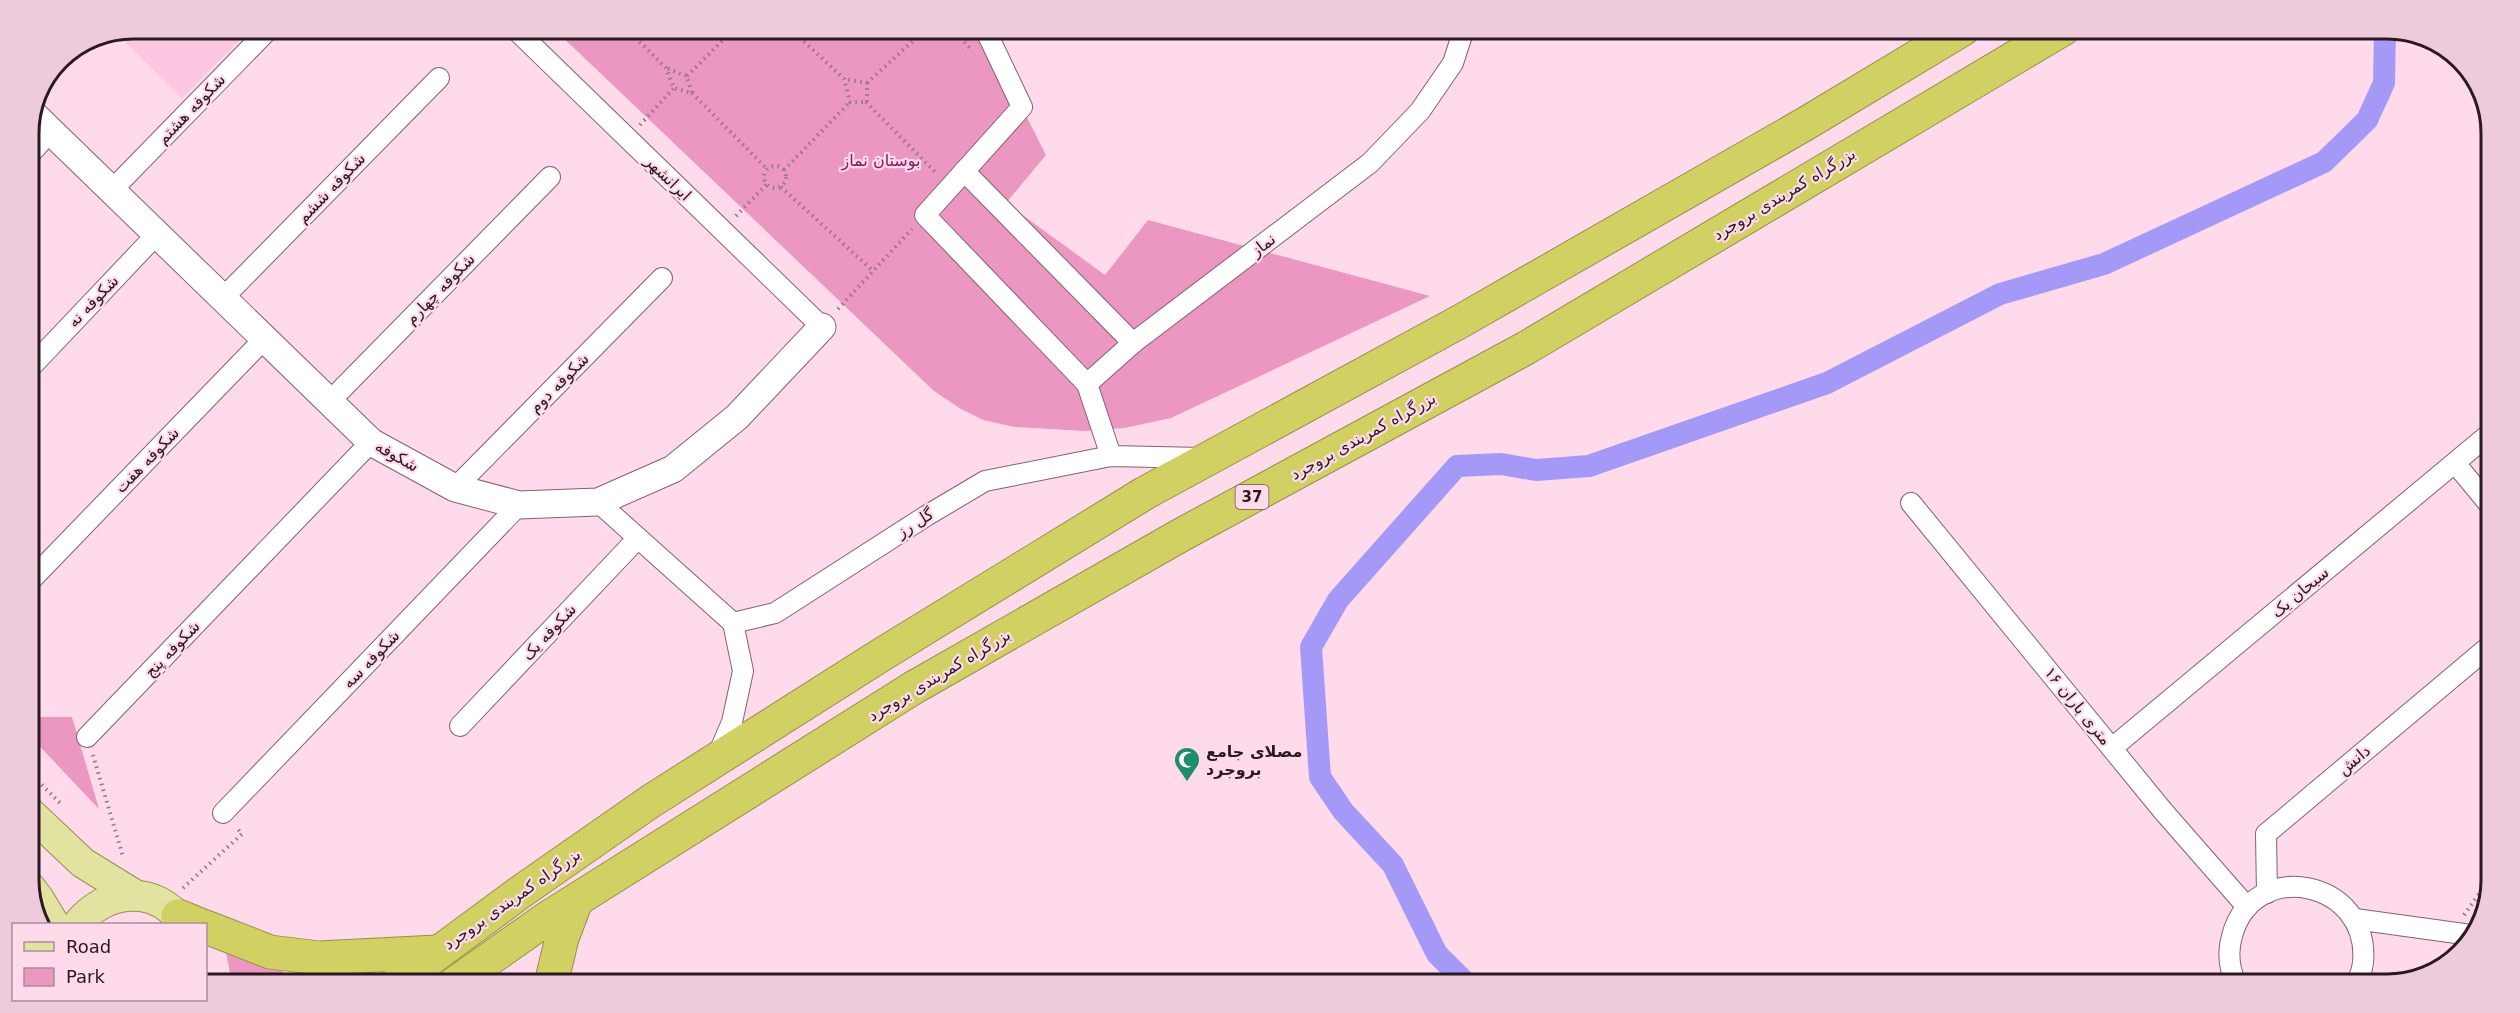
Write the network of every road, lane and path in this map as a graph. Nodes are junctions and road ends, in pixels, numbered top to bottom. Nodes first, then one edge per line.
1 (258, 39) edge
2 (526, 39) edge
3 (638, 39) edge
4 (723, 39) edge
5 (802, 39) edge
6 (914, 39) edge
7 (990, 39) edge
8 (1461, 39) edge
9 (1945, 39) edge
10 (2045, 39) edge
11 (666, 68) junction
12 (687, 76) junction
13 (439, 78) dead end
14 (844, 79) junction
15 (867, 83) junction
16 (674, 88) junction
17 (692, 93) junction
18 (850, 102) junction
19 (865, 102) junction
20 (42, 123) edge
21 (628, 138) junction
22 (767, 169) junction
23 (784, 170) junction
24 (964, 171) junction
25 (550, 177) dead end
26 (767, 184) junction
27 (950, 186) junction
28 (781, 187) junction
29 (112, 190) junction
30 (925, 215) junction
31 (723, 231) junction
32 (158, 234) junction
33 (873, 271) junction
34 (662, 278) dead end
35 (223, 298) junction
36 (822, 327) junction
37 (265, 338) junction
38 (1133, 343) junction
39 (39, 359) edge
40 (1087, 384) junction
41 (330, 401) junction
42 (2481, 441) edge
43 (371, 442) junction
44 (1111, 456) junction
45 (1209, 458) junction
46 (2455, 463) junction
47 (455, 488) junction
48 (2481, 495) edge
49 (598, 502) junction
50 (1911, 503) dead end
51 (519, 505) junction
52 (638, 538) junction
53 (39, 572) edge
54 (734, 623) junction
55 (2481, 653) edge
56 (460, 726) dead end
57 (87, 737) joint
58 (2112, 748) junction
59 (715, 761) junction
60 (223, 813) joint
61 (39, 821) edge
62 (2266, 893) junction
63 (135, 895) junction
64 (2479, 896) edge
65 (576, 901) junction
66 (43, 906) edge
67 (2247, 907) junction
68 (2355, 919) junction
69 (186, 920) edge
70 (53, 923) edge
71 (79, 923) edge
72 (207, 928) edge
73 (2462, 933) edge
74 (437, 952) junction
75 (409, 974) edge
76 (469, 974) edge
77 (553, 974) edge
78 (2231, 974) edge
79 (2360, 974) edge

1 - 29 street, شکوفه هشتم
2 - 21 street, ایرانشهر
3 - 11 path
4 - 12 path
5 - 14 path
6 - 15 path
7 - 24 street
8 - 38 street, نماز
9 - 45 highway, بزرگراه کمربندی بروجرد
10 - 65 highway, بزرگراه کمربندی بروجرد / 37
11 - 12 path
11 - 16 path
12 - 17 path
13 - 35 street, شکوفه ششم
14 - 15 path
14 - 18 path
15 - 19 path
16 - 17 path
16 - 21 path
17 - 22 path
18 - 19 path
18 - 23 path
19 - 27 path
20 - 29 street, شکوفه
21 - 31 street, ایرانشهر
22 - 23 path
22 - 26 path
23 - 28 path
24 - 27 street
24 - 38 street
25 - 41 street, شکوفه چهارم
26 - 28 path
26 - 31 path
27 - 30 street
28 - 33 path
29 - 32 street, شکوفه
30 - 33 path
30 - 40 street
31 - 36 street, ایرانشهر
32 - 35 street, شکوفه
32 - 39 street, شکوفه نه
33 - 36 path
34 - 47 street, شکوفه دوم
35 - 37 street, شکوفه
36 - 49 street, شکوفه
37 - 41 street, شکوفه
37 - 53 street, شکوفه هفت
38 - 40 street, نماز
40 - 44 street
41 - 43 street, شکوفه
42 - 46 street, سبحان یک
43 - 47 street, شکوفه
43 - 57 street, شکوفه پنج
44 - 45 street, گل رز
44 - 54 street, گل رز
45 - 59 highway, بزرگراه کمربندی بروجرد
46 - 48 street
46 - 58 street, سبحان یک
47 - 51 street, شکوفه
49 - 51 street, شکوفه
49 - 52 street
50 - 58 street, ۱۶ متری باران
51 - 60 street, شکوفه سه
52 - 54 street
52 - 56 street, شکوفه یک
54 - 59 street
55 - 62 street, دانش
57 - 63 path
58 - 67 street, ۱۶ متری باران
59 - 74 highway, بزرگراه کمربندی بروجرد
60 - 69 path
61 - 63 main road
62 - 67 street
62 - 68 street
63 - 69 main road
63 - 71 main road
64 - 73 path
65 - 76 highway, بزرگراه کمربندی بروجرد / 37
65 - 77 highway
66 - 70 main road
67 - 78 street
68 - 73 street
68 - 79 street
72 - 74 highway
74 - 75 highway, بزرگراه کمربندی بروجرد

